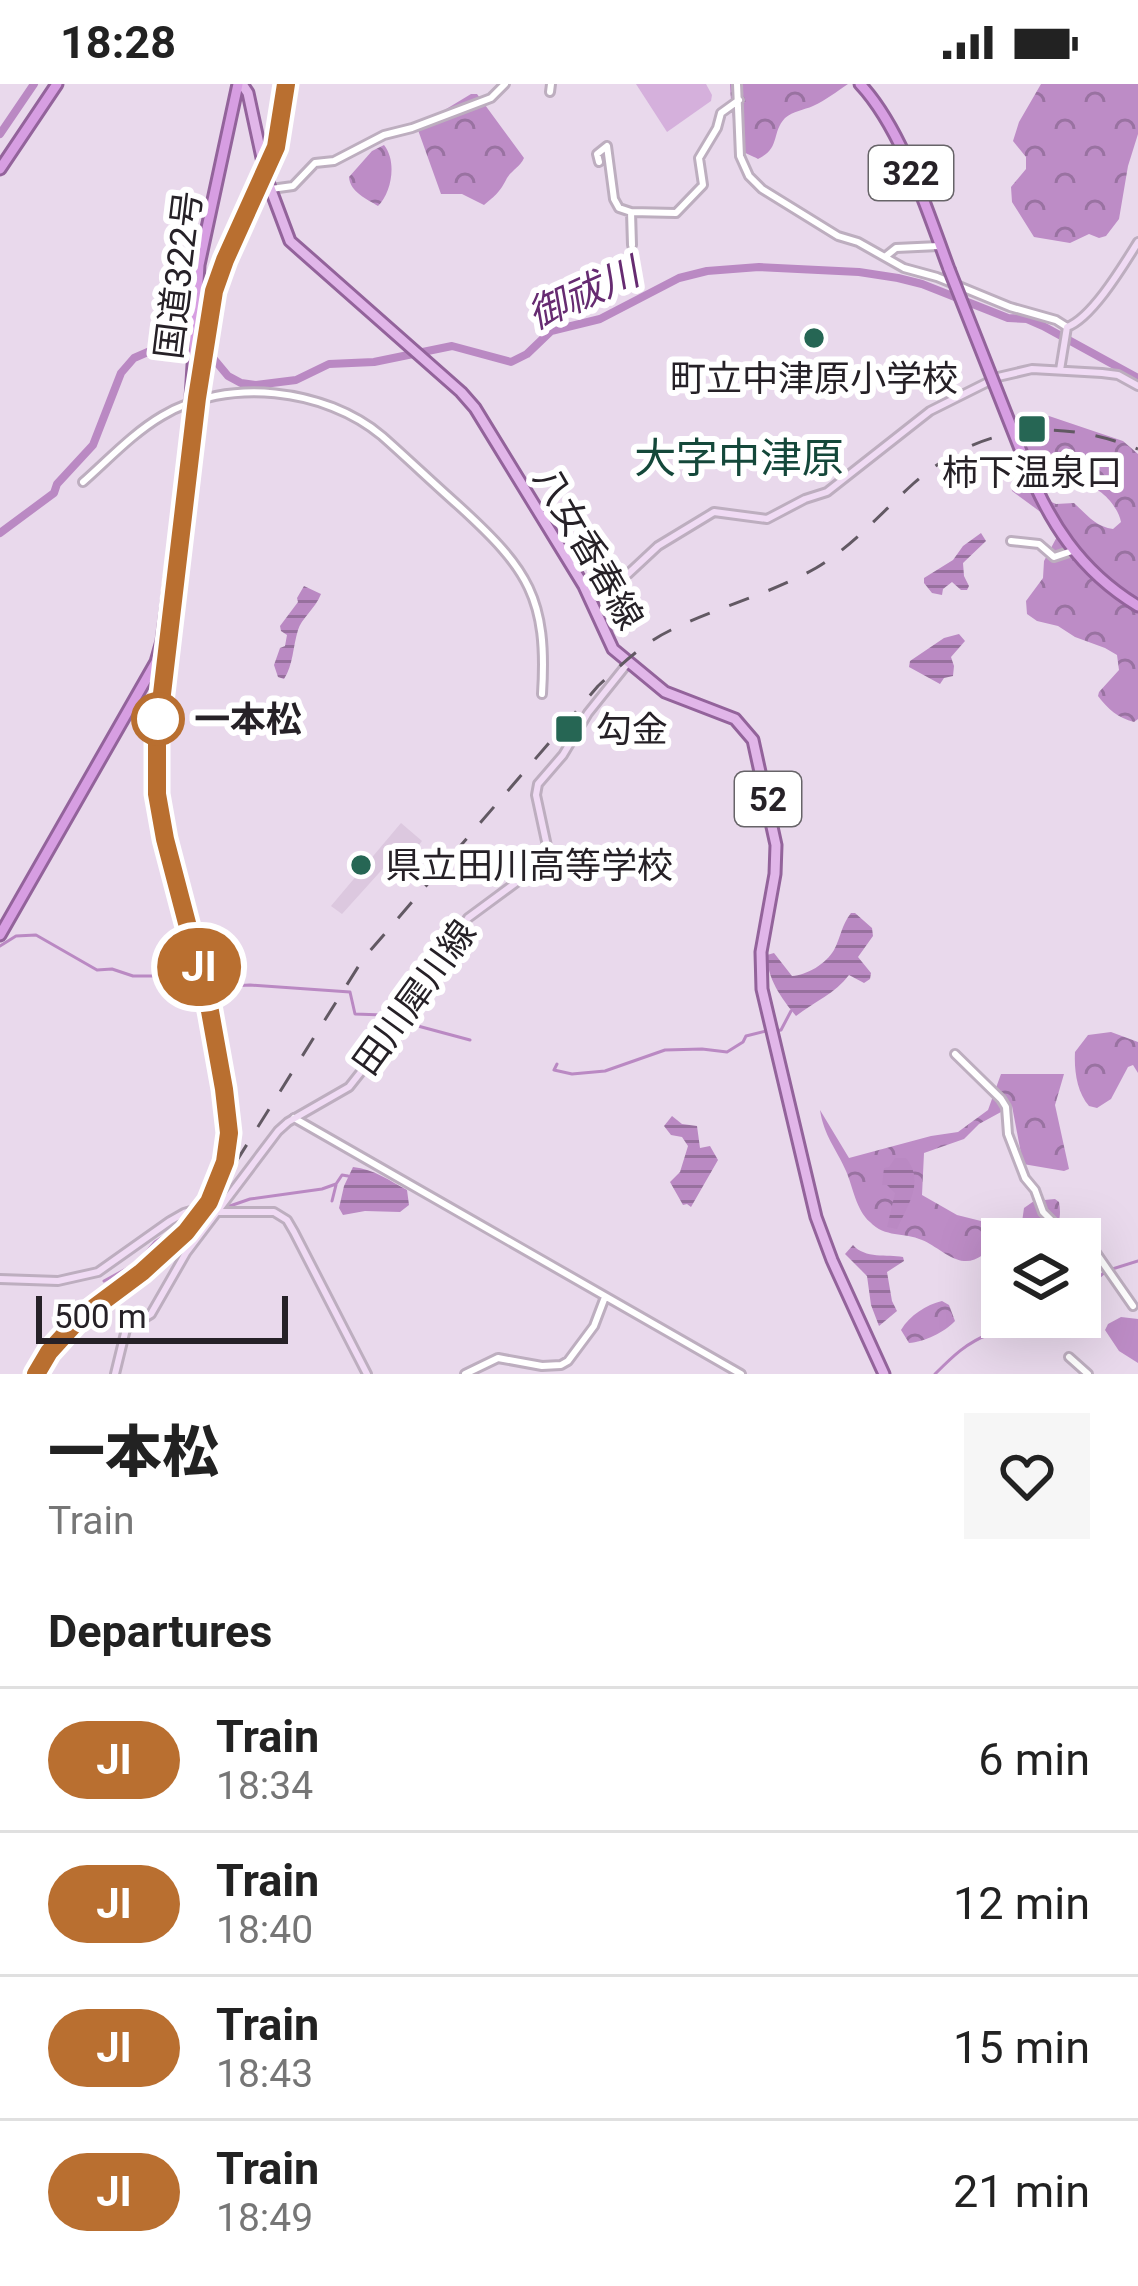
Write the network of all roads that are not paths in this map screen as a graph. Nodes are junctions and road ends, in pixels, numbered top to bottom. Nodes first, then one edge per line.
1 (55, 84) edge
2 (240, 84) edge
3 (505, 84) edge
4 (737, 84) edge
5 (860, 84) edge
6 (739, 100) junction
7 (599, 161) dead end
8 (0, 166) edge
9 (267, 178) junction
10 (632, 212) junction
11 (1138, 242) edge
12 (632, 245) dead end
13 (940, 246) junction
14 (886, 256) junction
15 (1066, 329) junction
16 (1060, 370) junction
17 (1138, 386) edge
18 (83, 482) dead end
19 (1011, 541) dead end
20 (1072, 550) junction
21 (584, 586) junction
22 (1138, 605) edge
23 (628, 663) junction
24 (542, 694) dead end
25 (0, 934) edge
26 (955, 1054) dead end
27 (294, 1118) junction
28 (214, 1212) junction
29 (1049, 1218) edge
30 (1101, 1260) edge
31 (0, 1279) edge
32 (605, 1297) junction
33 (1133, 1306) dead end
34 (1069, 1357) dead end
35 (115, 1374) edge
36 (367, 1374) edge
37 (465, 1374) edge
38 (740, 1374) edge
39 (884, 1374) edge
40 (1088, 1374) edge

1 - 8 highway
2 - 9 main road, 八女香春線 / 52
2 - 25 highway, 国道322号
3 - 9 street
4 - 6 street
5 - 13 highway, 322
6 - 10 street
6 - 14 street
7 - 10 street
9 - 21 main road, 八女香春線 / 52
10 - 12 street
11 - 15 main road
13 - 14 street
13 - 20 highway, 322, bridge
14 - 15 street
15 - 16 main road
16 - 17 main road
16 - 21 main road
18 - 24 street
19 - 20 street
20 - 22 highway, 322
21 - 23 main road, 八女香春線 / 52
23 - 27 main road, 田川犀川線
23 - 39 main road, 八女香春線 / 52
26 - 29 street
27 - 28 main road, 田川犀川線
27 - 32 street
28 - 31 main road
28 - 35 main road, 田川犀川線
28 - 36 main road
30 - 33 street
32 - 37 street
32 - 38 street
34 - 40 street

